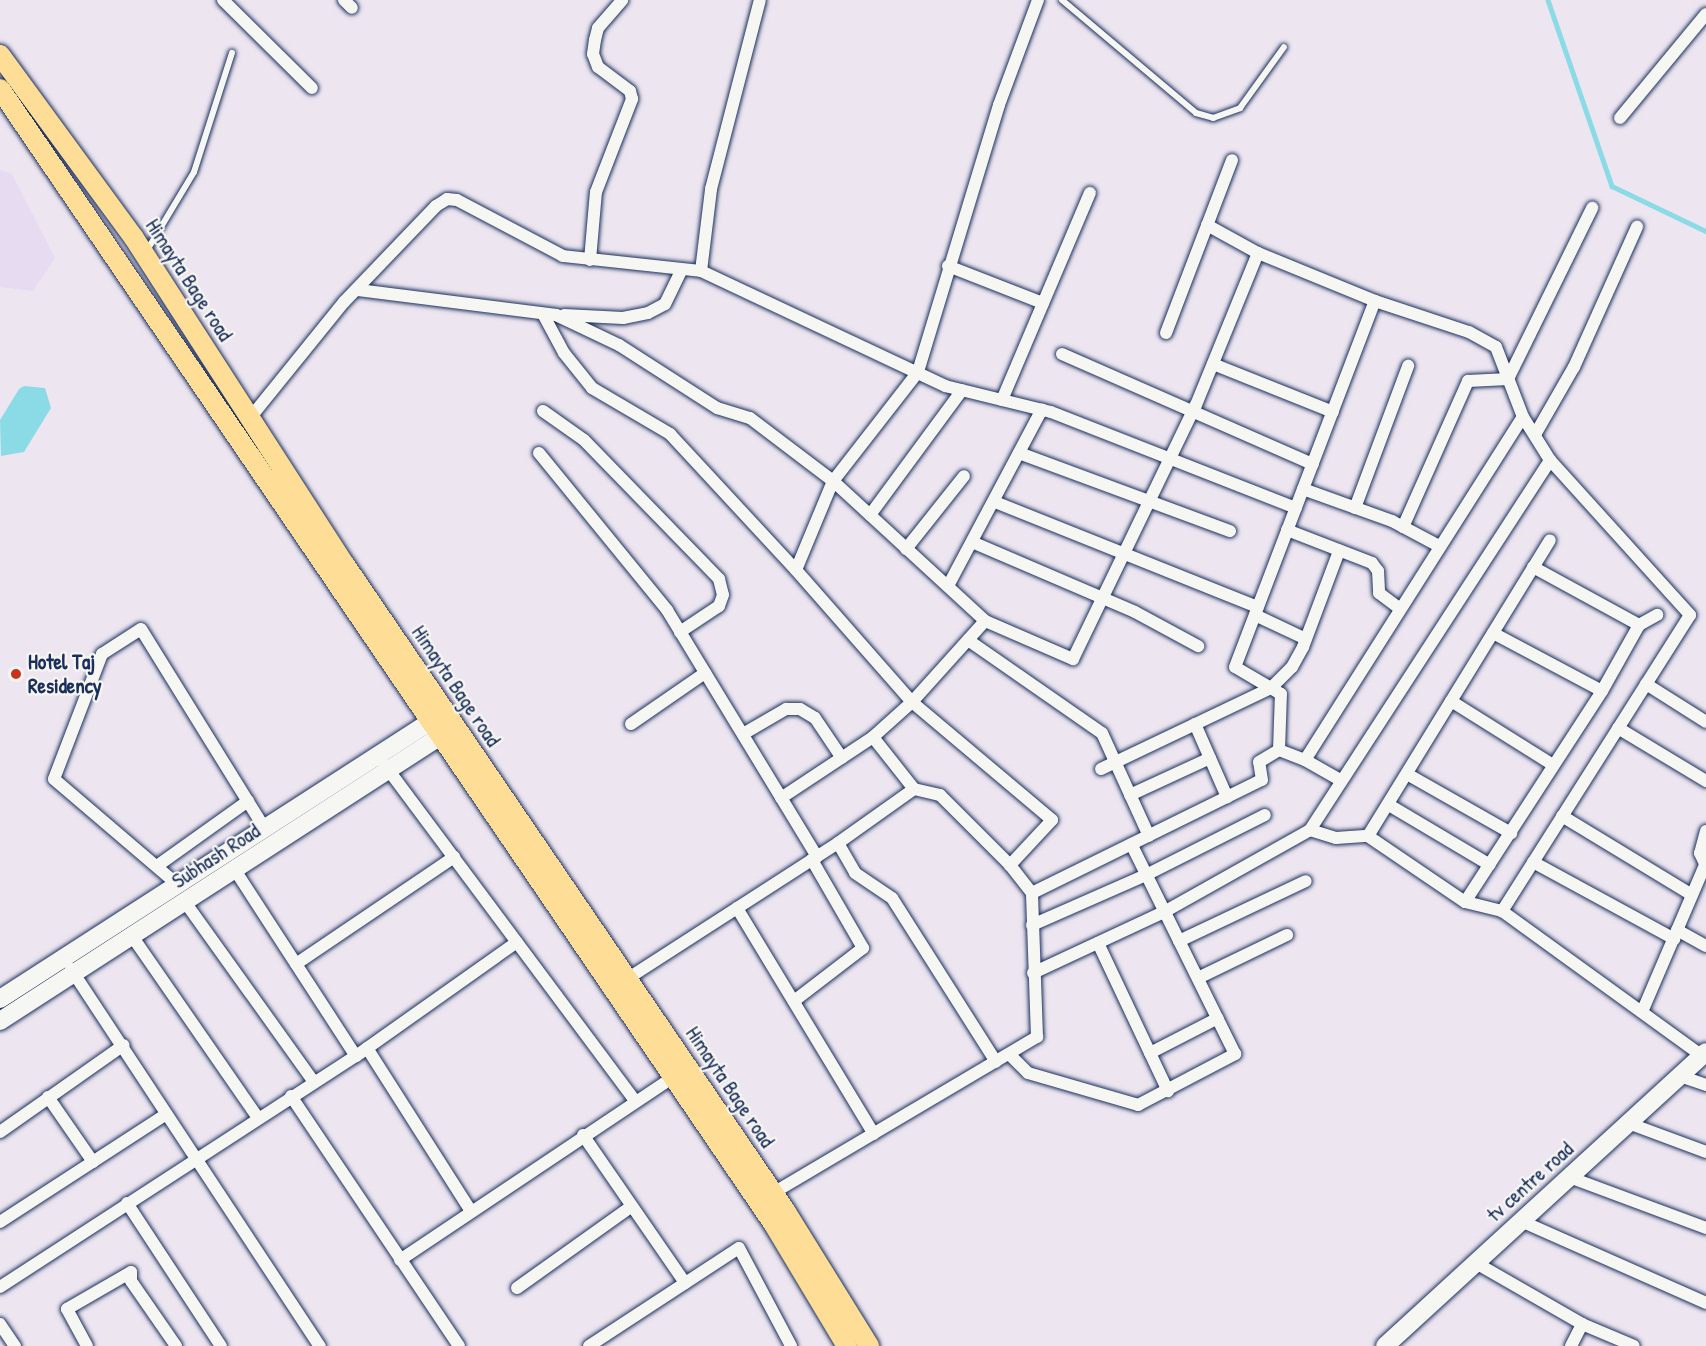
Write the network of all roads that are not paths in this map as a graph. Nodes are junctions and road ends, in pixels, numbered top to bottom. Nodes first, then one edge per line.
1 (223, 0) edge
2 (622, 0) edge
3 (760, 0) edge
4 (1038, 0) edge
5 (1062, 0) edge
6 (1706, 14) edge
7 (1284, 47) dead end
8 (232, 53) dead end
9 (0, 55) edge
10 (312, 88) dead end
11 (0, 89) edge
12 (1620, 118) dead end
13 (1232, 160) dead end
14 (1090, 193) dead end
15 (108, 203) junction
16 (1592, 208) dead end
17 (91, 221) junction
18 (1207, 225) junction
19 (1637, 227) dead end
20 (1258, 253) junction
21 (144, 254) junction
22 (590, 260) junction
23 (948, 266) junction
24 (681, 271) junction
25 (701, 272) junction
26 (358, 290) junction
27 (1375, 301) junction
28 (1043, 303) junction
29 (543, 314) junction
30 (556, 315) junction
31 (1166, 333) dead end
32 (1062, 354) dead end
33 (1213, 364) junction
34 (1408, 366) dead end
35 (918, 372) junction
36 (1508, 379) junction
37 (962, 390) junction
38 (1002, 400) junction
39 (1042, 409) junction
40 (543, 411) dead end
41 (1193, 411) junction
42 (1333, 412) junction
43 (1523, 417) junction
44 (250, 418) junction
45 (1536, 433) junction
46 (539, 453) dead end
47 (1019, 453) junction
48 (1170, 460) junction
49 (1550, 460) junction
50 (1313, 464) junction
51 (964, 476) dead end
52 (833, 481) junction
53 (1303, 489) junction
54 (1150, 501) junction
55 (994, 502) junction
56 (1355, 507) junction
57 (1296, 508) junction
58 (870, 515) junction
59 (1403, 526) junction
60 (1287, 530) junction
61 (1230, 531) dead end
62 (1550, 540) dead end
63 (972, 542) junction
64 (1439, 546) junction
65 (906, 549) junction
66 (1339, 551) junction
67 (1124, 554) junction
68 (1533, 567) junction
69 (796, 570) junction
70 (948, 586) junction
71 (1102, 599) junction
72 (1399, 608) junction
73 (1256, 611) junction
74 (1657, 615) dead end
75 (985, 621) junction
76 (1639, 625) junction
77 (680, 632) junction
78 (1493, 633) junction
79 (968, 639) junction
80 (1306, 639) junction
81 (1198, 646) dead end
82 (705, 673) junction
83 (1646, 684) junction
84 (1270, 688) junction
85 (1602, 691) junction
86 (1451, 701) junction
87 (912, 702) junction
88 (1706, 722) edge
89 (443, 724) junction
90 (631, 724) dead end
91 (1195, 724) junction
92 (1618, 728) junction
93 (742, 734) junction
94 (873, 737) junction
95 (1279, 750) junction
96 (842, 758) junction
97 (1210, 758) junction
98 (1305, 760) junction
99 (1114, 763) junction
100 (383, 764) junction
101 (1553, 765) junction
102 (1101, 769) dead end
103 (1407, 774) junction
104 (1340, 780) junction
105 (1706, 781) edge
106 (914, 789) junction
107 (1130, 795) junction
108 (1227, 797) junction
109 (781, 798) junction
110 (248, 801) junction
111 (1389, 806) junction
112 (1265, 815) dead end
113 (1562, 816) junction
114 (265, 829) junction
115 (1310, 830) junction
116 (1706, 831) edge
117 (1511, 832) junction
118 (1149, 836) junction
119 (1368, 836) junction
120 (838, 843) junction
121 (1131, 844) junction
122 (454, 857) junction
123 (815, 858) junction
124 (1533, 862) junction
125 (1010, 865) junction
126 (1490, 865) junction
127 (1705, 865) edge
128 (157, 866) junction
129 (235, 870) junction
130 (1146, 875) junction
131 (1306, 881) dead end
132 (178, 885) junction
133 (1032, 893) junction
134 (1692, 895) junction
135 (185, 902) junction
136 (1465, 902) junction
137 (737, 908) junction
138 (1502, 911) junction
139 (1164, 912) junction
140 (1032, 925) junction
141 (1676, 934) junction
142 (1287, 935) dead end
143 (132, 936) junction
144 (1179, 941) junction
145 (517, 942) junction
146 (1098, 943) junction
147 (1706, 946) edge
148 (64, 958) junction
149 (296, 964) junction
150 (74, 973) junction
151 (1033, 973) junction
152 (1198, 978) junction
153 (627, 979) junction
154 (0, 999) edge
155 (794, 1001) junction
156 (1642, 1012) junction
157 (1218, 1018) junction
158 (0, 1021) edge
159 (124, 1045) junction
160 (361, 1052) junction
161 (1150, 1053) junction
162 (1009, 1054) junction
163 (1704, 1054) edge
164 (996, 1062) junction
165 (1680, 1076) junction
166 (673, 1077) junction
167 (313, 1081) junction
168 (1706, 1085) edge
169 (1168, 1091) junction
170 (291, 1096) junction
171 (48, 1097) junction
172 (634, 1100) junction
173 (166, 1114) junction
174 (258, 1119) junction
175 (1628, 1124) junction
176 (0, 1132) edge
177 (874, 1134) junction
178 (583, 1135) junction
179 (1706, 1152) edge
180 (197, 1160) junction
181 (93, 1162) junction
182 (1569, 1177) junction
183 (773, 1193) junction
184 (127, 1203) junction
185 (632, 1206) junction
186 (471, 1211) junction
187 (1521, 1221) junction
188 (0, 1222) edge
189 (1706, 1228) edge
190 (400, 1260) junction
191 (1476, 1263) junction
192 (686, 1283) junction
193 (0, 1287) edge
194 (517, 1288) dead end
195 (1706, 1303) edge
196 (0, 1323) edge
197 (1582, 1324) junction
198 (852, 1343) edge
199 (15, 1346) edge
200 (87, 1346) edge
201 (176, 1346) edge
202 (221, 1346) edge
203 (320, 1346) edge
204 (459, 1346) edge
205 (589, 1346) edge
206 (791, 1346) edge
207 (1385, 1346) edge
208 (1571, 1346) edge
209 (1634, 1346) edge

1 - 10 street
2 - 22 street
3 - 25 street
4 - 23 street
5 - 7 lane
6 - 12 street
8 - 21 lane
9 - 15 main road, Himayta Bage road
11 - 17 main road
13 - 18 street
14 - 28 street
15 - 17 main road
15 - 21 main road, Himayta Bage road
16 - 36 street
17 - 89 main road
18 - 20 street
18 - 31 street
19 - 45 street
20 - 27 street
20 - 33 street
21 - 44 main road, Himayta Bage road
22 - 24 street
22 - 26 street
23 - 28 street
23 - 35 street
24 - 25 street
24 - 30 street
25 - 35 street
26 - 29 street
26 - 44 street
27 - 36 street
27 - 42 street
28 - 38 street
29 - 30 street
29 - 69 street
30 - 52 street
32 - 41 street
33 - 41 street
33 - 42 street
34 - 56 street
35 - 37 street
35 - 52 street
36 - 43 street
36 - 59 street
37 - 38 street
37 - 58 street
38 - 39 street
39 - 47 street
39 - 48 street
40 - 77 street
41 - 48 street
41 - 50 street
42 - 50 street
43 - 45 street
43 - 64 street
44 - 89 main road, Himayta Bage road
45 - 49 street
46 - 77 street
47 - 54 street
47 - 55 street
48 - 54 street
48 - 57 street
49 - 83 street
49 - 104 street
50 - 53 street
51 - 65 street
52 - 58 street
52 - 69 street
53 - 56 street
53 - 57 street
54 - 61 street
54 - 67 street
55 - 63 street
55 - 67 street
56 - 59 street
57 - 60 street
58 - 65 street
59 - 64 street
60 - 66 street
60 - 73 street
62 - 68 street
63 - 70 street
63 - 71 street
64 - 72 street
65 - 70 street
66 - 72 street
66 - 80 street
67 - 71 street
67 - 73 street
68 - 76 street
68 - 78 street
69 - 87 street
70 - 75 street
71 - 75 street
71 - 81 street
72 - 98 street
73 - 80 street
73 - 84 street
74 - 76 street
75 - 79 street
76 - 85 street
77 - 82 street
78 - 85 street
78 - 86 street
79 - 87 street
79 - 99 street
80 - 84 street
82 - 90 street
82 - 93 street
83 - 88 street
83 - 92 street
84 - 91 street
84 - 95 street
85 - 101 street
86 - 101 street
86 - 103 street
87 - 94 street
87 - 125 street
89 - 100 street, Subhash Road
89 - 153 main road, Himayta Bage road
89 - 166 main road
91 - 97 street
91 - 99 street
92 - 105 street
92 - 113 street
93 - 96 street
93 - 109 street
94 - 96 street
94 - 106 street
95 - 98 street
95 - 108 street
96 - 109 street
97 - 107 street
97 - 108 street
98 - 104 street
99 - 102 street
99 - 107 street
100 - 114 street, Subhash Road
100 - 122 street
100 - 129 street, Subhash Road
101 - 117 street
103 - 111 street
103 - 117 street
104 - 115 street
106 - 120 street
106 - 125 street
107 - 118 street
108 - 118 street
109 - 123 street
110 - 114 street
110 - 128 street
110 - 128 street
111 - 119 street
111 - 126 street
112 - 130 street
113 - 124 street
113 - 134 street
114 - 132 street, Subhash Road
115 - 119 street
115 - 139 street
116 - 127 street
117 - 126 street
118 - 121 street
119 - 136 street
120 - 123 street
120 - 164 street
121 - 130 street
121 - 133 street
122 - 145 street
122 - 149 street
123 - 137 street
123 - 155 street
124 - 138 street
124 - 141 street
125 - 133 street
126 - 136 street
127 - 134 street
128 - 132 street
129 - 135 street, Subhash Road
129 - 149 street
130 - 139 street
130 - 140 street
131 - 144 street
132 - 148 street, Subhash Road
133 - 140 street
134 - 141 street
135 - 143 street, Subhash Road
135 - 167 street
136 - 138 street
137 - 153 street
137 - 155 street
138 - 156 street
139 - 144 street
139 - 146 street
140 - 151 street
141 - 147 street
141 - 156 street
142 - 152 street
143 - 150 street, Subhash Road
143 - 174 street
144 - 152 street
145 - 160 street
145 - 172 street
146 - 151 street
146 - 161 street
148 - 150 street
148 - 154 street, Subhash Road
149 - 160 street
150 - 158 street, Subhash Road
150 - 159 street
151 - 162 street
152 - 157 street
153 - 183 main road, Himayta Bage road
155 - 177 street
156 - 163 street
157 - 161 street
157 - 169 street
159 - 171 street
159 - 173 street
160 - 167 street
160 - 186 street
161 - 169 street
162 - 164 street
162 - 169 street
163 - 165 street, tv centre road
164 - 177 street
165 - 168 street
165 - 175 street, tv centre road
166 - 172 street
166 - 198 main road
167 - 170 street
170 - 174 street
170 - 190 street
171 - 176 street
171 - 181 street
172 - 178 street
173 - 180 street
173 - 181 street
174 - 180 street
175 - 179 street
175 - 182 street, tv centre road
177 - 183 street
178 - 185 street
178 - 186 street
180 - 184 street
180 - 203 street
181 - 188 street
182 - 187 street, tv centre road
182 - 189 street
183 - 198 main road, Himayta Bage road
184 - 193 street
184 - 202 street
185 - 192 street
185 - 194 street
186 - 190 street
187 - 191 street, tv centre road
187 - 195 street
190 - 204 street
191 - 197 street
191 - 207 street, tv centre road
192 - 205 street
192 - 206 street
196 - 199 street
197 - 208 street
197 - 209 street
200 - 201 street

